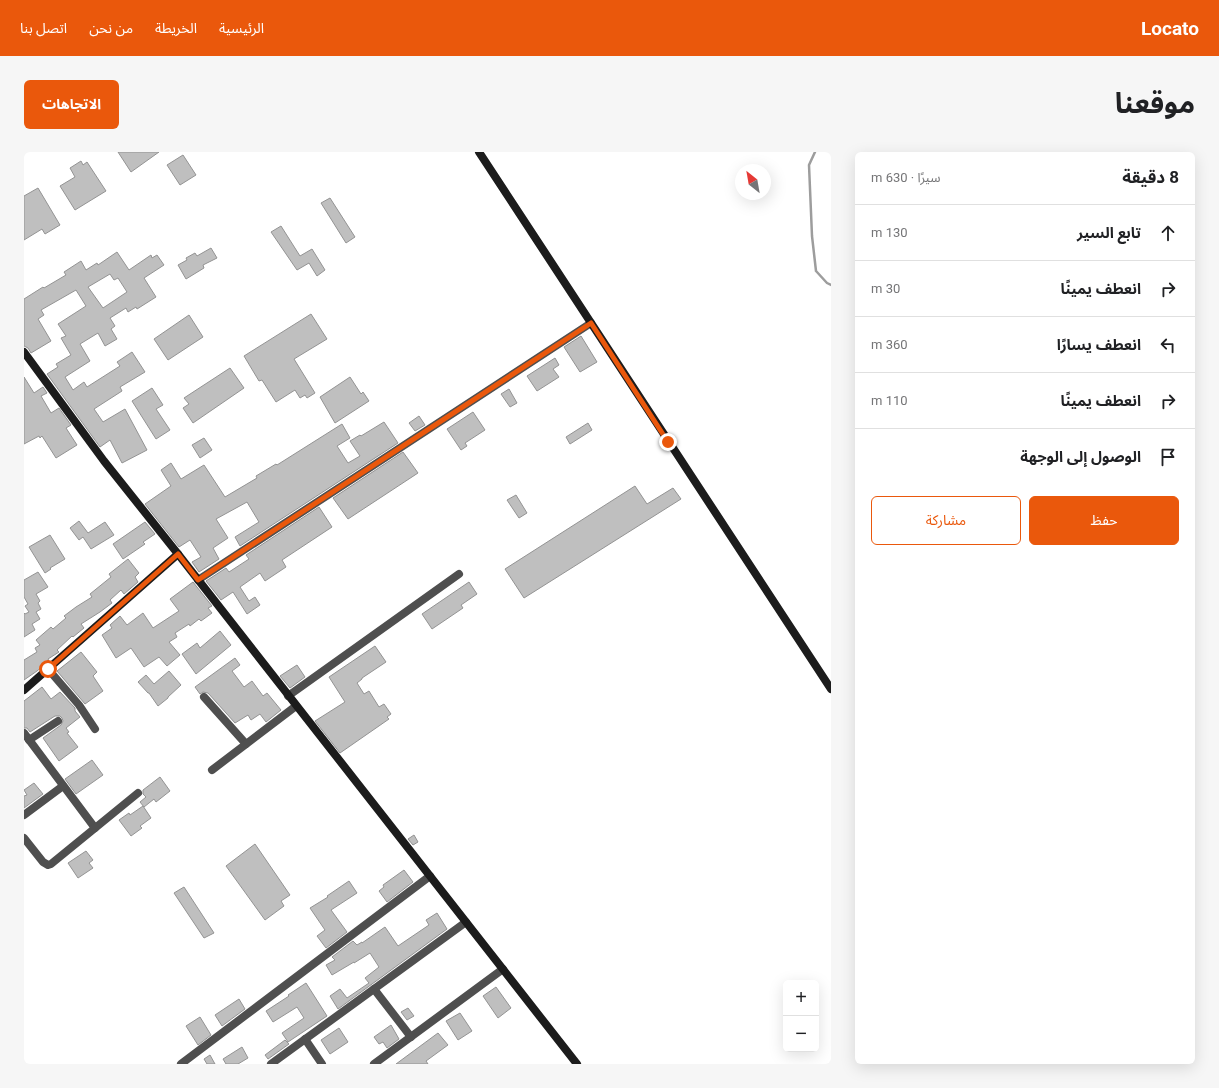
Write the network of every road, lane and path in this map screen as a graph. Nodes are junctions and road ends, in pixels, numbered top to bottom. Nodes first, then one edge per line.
1 (479, 152) edge
2 (591, 323) junction
3 (24, 352) edge
4 (178, 554) junction
5 (459, 574) dead end
6 (198, 580) junction
7 (48, 669) junction
8 (831, 689) edge
9 (24, 690) edge
10 (288, 696) junction
11 (204, 697) dead end
12 (296, 706) junction
13 (58, 721) dead end
14 (95, 729) dead end
15 (26, 737) edge
16 (246, 744) junction
17 (212, 770) dead end
18 (63, 786) junction
19 (138, 793) dead end
20 (24, 815) edge
21 (95, 828) junction
22 (24, 838) edge
23 (430, 876) junction
24 (466, 922) junction
25 (503, 969) junction
26 (374, 989) junction
27 (411, 1037) junction
28 (305, 1039) junction
29 (186, 1062) edge
30 (271, 1064) edge
31 (322, 1064) edge
32 (374, 1064) edge
33 (577, 1064) edge

1 - 2 main road
2 - 6 street
2 - 8 main road
3 - 4 main road
4 - 6 main road
4 - 7 main road
5 - 10 street
6 - 10 main road
7 - 9 main road
7 - 14 street
10 - 12 main road
11 - 16 street
12 - 16 street
12 - 23 main road
13 - 15 street
15 - 18 street
16 - 17 street
18 - 20 street
18 - 21 street
19 - 21 street
21 - 22 street
23 - 24 main road
23 - 29 street
24 - 25 main road
24 - 26 street
25 - 27 street
25 - 33 main road
26 - 27 street
26 - 28 street
27 - 32 street
28 - 30 street
28 - 31 street

